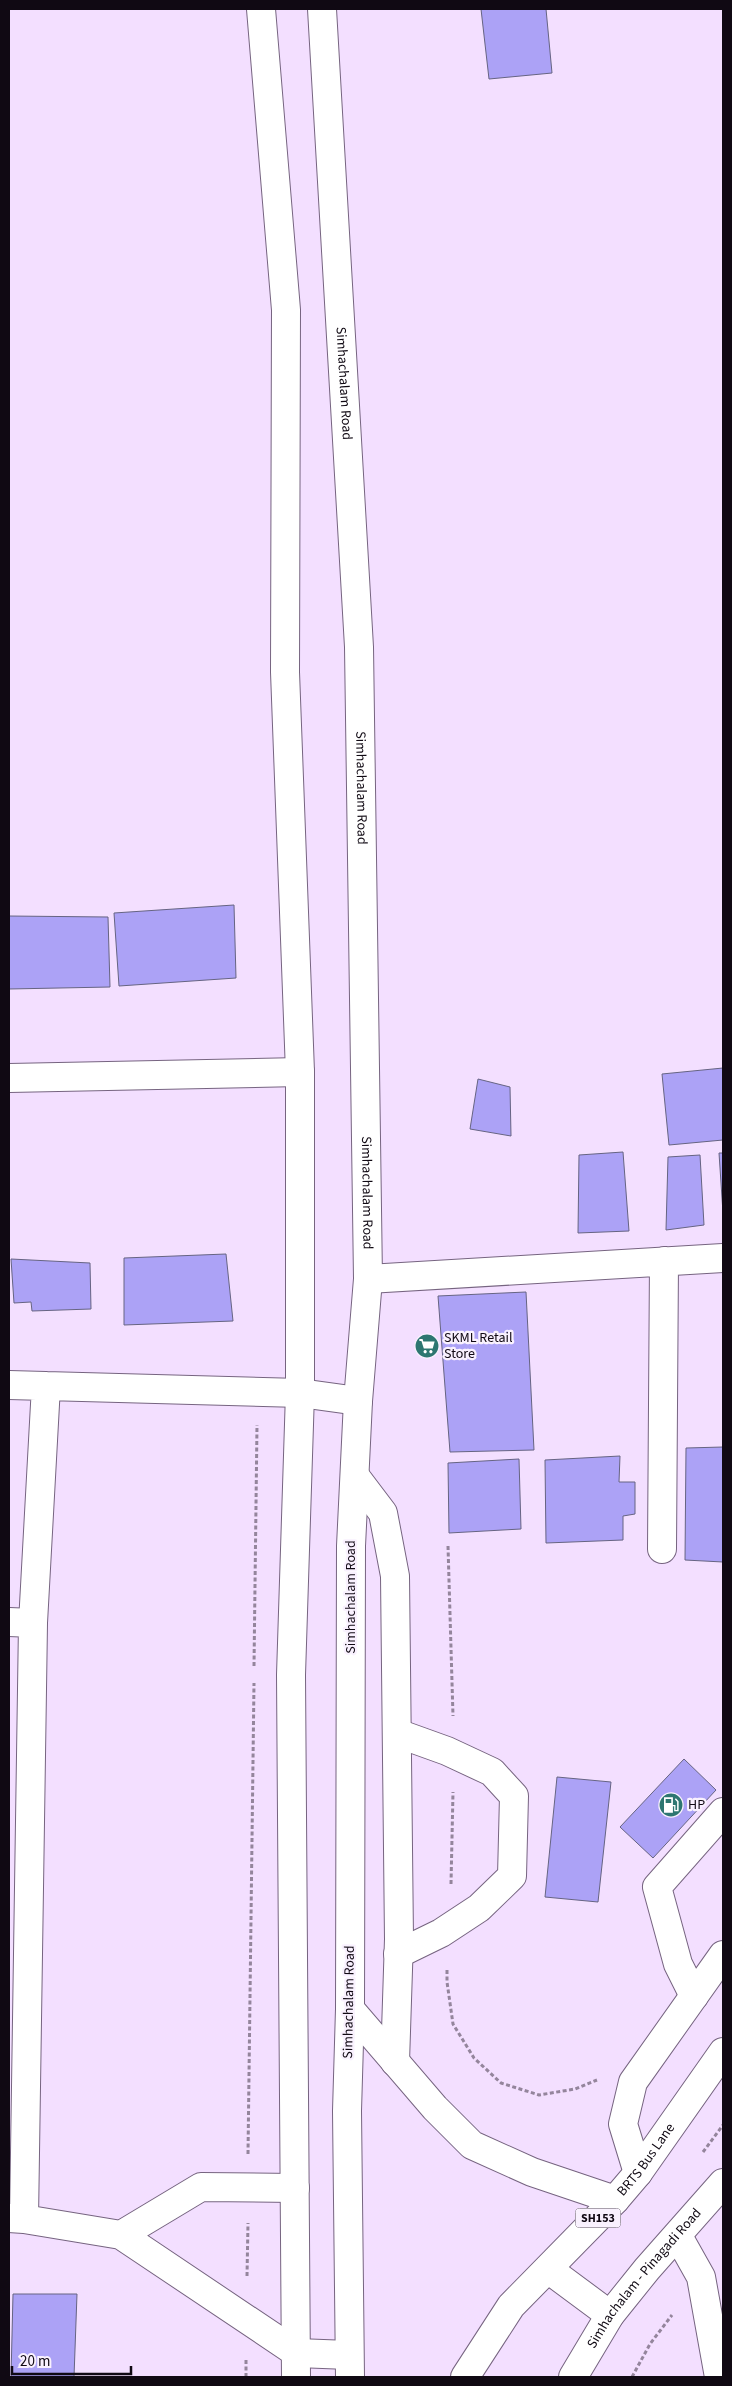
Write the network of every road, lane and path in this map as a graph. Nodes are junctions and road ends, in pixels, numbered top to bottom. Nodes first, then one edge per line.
1 (261, 9) edge
2 (322, 9) edge
3 (300, 1072) junction
4 (9, 1078) edge
5 (723, 1258) edge
6 (664, 1261) junction
7 (368, 1280) junction
8 (9, 1385) edge
9 (46, 1386) junction
10 (257, 1392) junction
11 (300, 1393) junction
12 (358, 1401) junction
13 (354, 1476) junction
14 (662, 1549) dead end
15 (21, 1622) edge
16 (397, 1733) junction
17 (723, 1812) edge
18 (398, 1954) junction
19 (723, 1955) edge
20 (694, 1996) junction
21 (350, 2009) junction
22 (723, 2052) edge
23 (395, 2062) junction
24 (723, 2125) edge
25 (700, 2157) dead end
26 (638, 2173) junction
27 (723, 2183) edge
28 (248, 2187) junction
29 (295, 2188) junction
30 (615, 2200) junction
31 (16, 2218) edge
32 (121, 2235) junction
33 (678, 2236) junction
34 (548, 2268) junction
35 (610, 2315) junction
36 (247, 2320) junction
37 (296, 2365) edge
38 (349, 2366) edge
39 (246, 2377) edge
40 (465, 2377) edge
41 (573, 2377) edge
42 (720, 2377) edge

1 - 3 main road
2 - 7 main road, Simhachalam Road
3 - 4 main road
3 - 11 main road
5 - 6 main road
6 - 7 main road
6 - 14 main road
7 - 12 main road, Simhachalam Road
8 - 9 main road
9 - 10 main road
9 - 15 main road
10 - 11 main road
10 - 28 path
11 - 12 main road
11 - 29 main road
12 - 13 main road, Simhachalam Road
13 - 16 main road
13 - 21 main road, Simhachalam Road
15 - 31 main road
16 - 18 main road
16 - 18 main road
17 - 20 main road
18 - 23 main road
19 - 20 main road
20 - 26 main road
21 - 23 main road
21 - 38 main road, Simhachalam Road
22 - 26 main road, BRTS Bus Lane / SH153
23 - 30 main road
24 - 25 path
26 - 30 main road, BRTS Bus Lane / SH153
27 - 33 main road, Simhachalam - Pinagadi Road
28 - 29 main road
28 - 32 main road
28 - 36 path
29 - 37 main road
30 - 34 main road, BRTS Bus Lane / SH153
31 - 32 main road
32 - 36 main road
33 - 35 main road, Simhachalam - Pinagadi Road
33 - 42 main road
34 - 35 main road
34 - 40 main road, BRTS Bus Lane / SH153
35 - 41 main road, Simhachalam - Pinagadi Road
36 - 37 main road
36 - 39 path
37 - 38 main road

